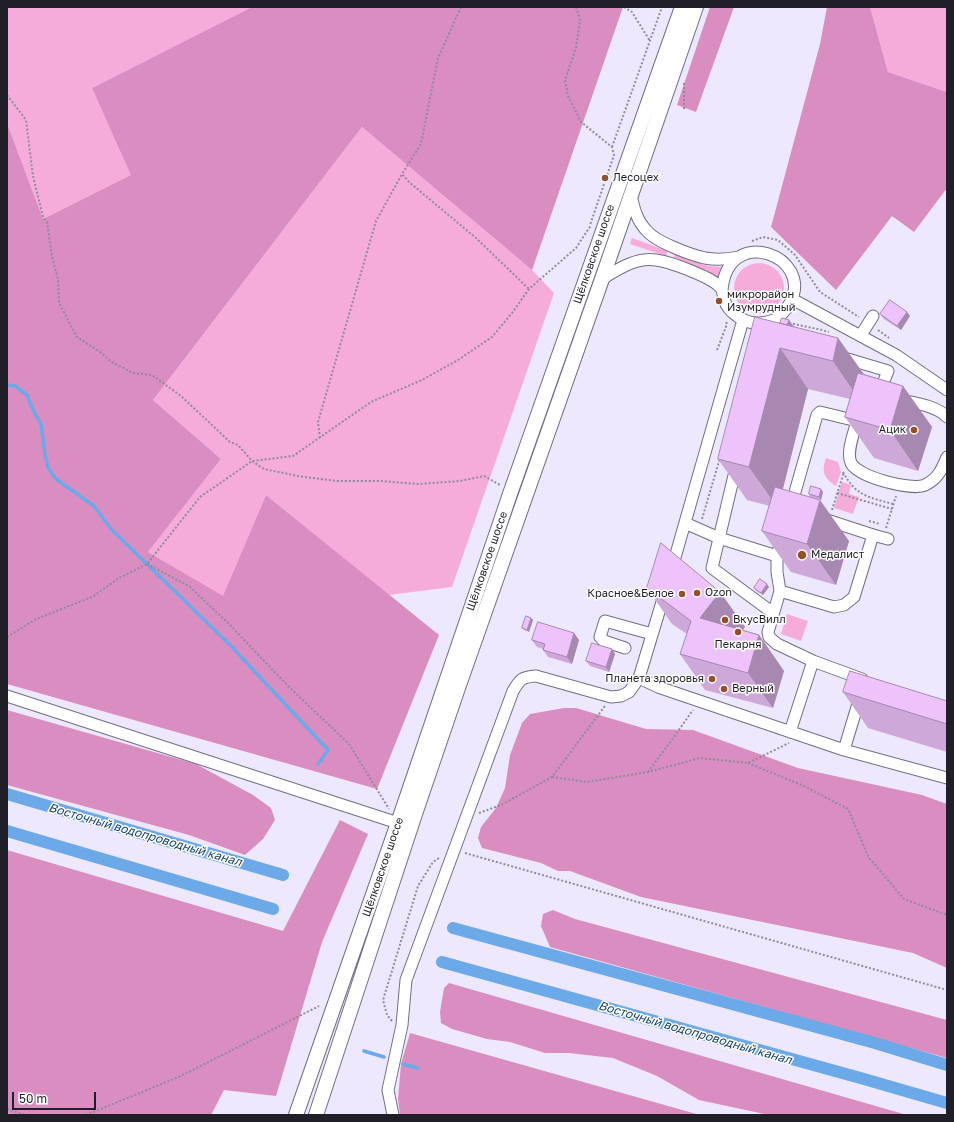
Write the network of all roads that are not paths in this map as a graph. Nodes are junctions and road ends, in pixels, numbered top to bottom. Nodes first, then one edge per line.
1 (682, 7) edge
2 (696, 7) edge
3 (631, 195) junction
4 (740, 257) junction
5 (602, 279) junction
6 (722, 290) junction
7 (792, 299) junction
8 (873, 316) dead end
9 (743, 320) junction
10 (861, 335) junction
11 (829, 354) edge
12 (896, 355) junction
13 (888, 371) junction
14 (947, 390) edge
15 (866, 410) edge
16 (947, 417) edge
17 (857, 422) junction
18 (739, 456) edge
19 (947, 457) edge
20 (790, 508) junction
21 (685, 523) junction
22 (719, 538) junction
23 (777, 556) junction
24 (780, 590) junction
25 (773, 613) junction
26 (652, 634) junction
27 (625, 648) dead end
28 (814, 661) junction
29 (639, 678) junction
30 (7, 696) edge
31 (791, 737) junction
32 (844, 750) junction
33 (947, 778) edge
34 (398, 823) junction
35 (296, 1115) edge
36 (316, 1115) edge
37 (393, 1115) edge

1 - 34 main road, Щёлковское шоссе
2 - 3 main road, Щёлковское шоссе
3 - 4 street
3 - 5 main road, Щёлковское шоссе
4 - 6 street
4 - 7 street
5 - 6 street
5 - 36 main road, Щёлковское шоссе
6 - 9 street
7 - 9 street
7 - 10 street
8 - 10 street
9 - 21 street
10 - 12 street
11 - 13 street
12 - 13 street
12 - 14 street
13 - 16 street
15 - 17 street
17 - 19 street
17 - 20 street
18 - 22 street
20 - 23 street
20 - 24 street
21 - 22 street
21 - 26 street
22 - 23 street
22 - 25 street
23 - 24 street
24 - 25 street
25 - 28 street
26 - 27 street
26 - 29 street
28 - 31 street
28 - 32 street
29 - 31 street
29 - 37 street
30 - 34 street
31 - 32 street
32 - 33 street
34 - 35 main road, Щёлковское шоссе

